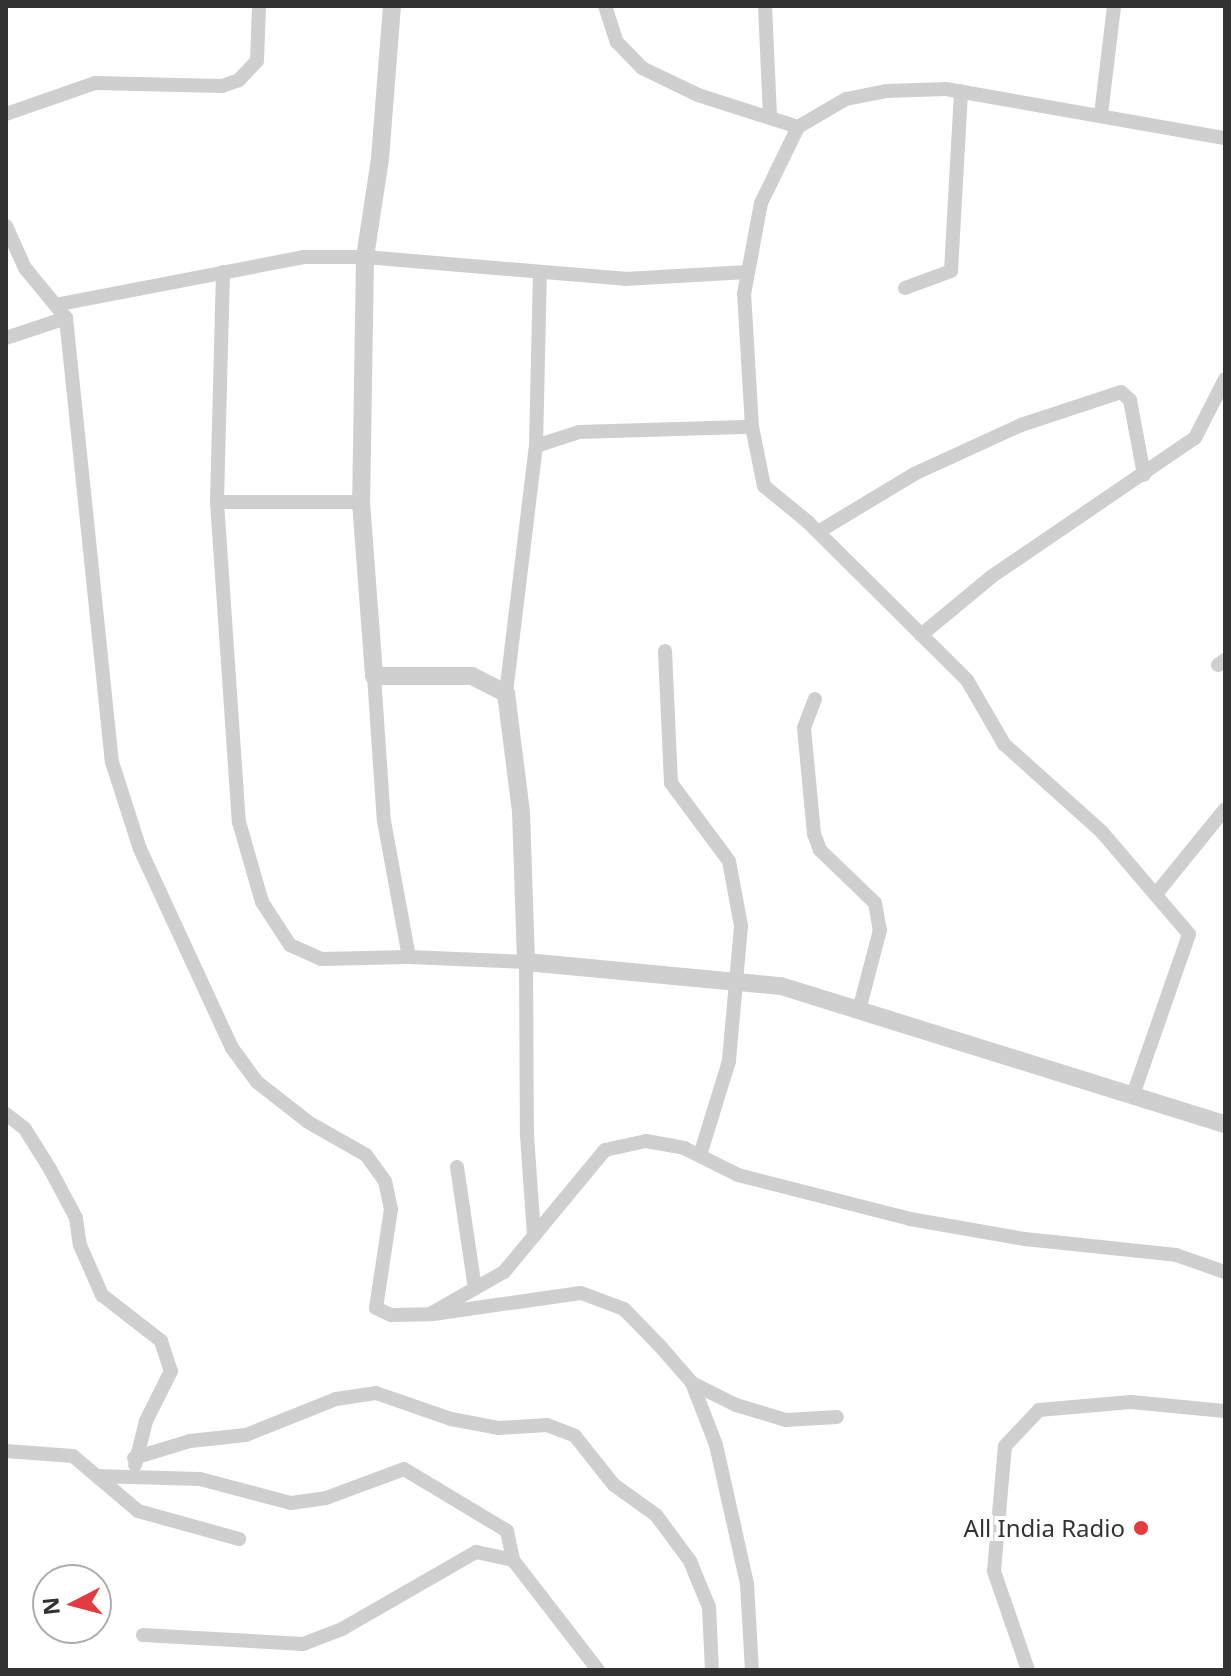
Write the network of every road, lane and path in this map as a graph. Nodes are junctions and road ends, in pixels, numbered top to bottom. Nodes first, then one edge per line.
1 (259, 6) edge
2 (392, 6) edge
3 (605, 6) edge
4 (765, 6) edge
5 (1114, 6) edge
6 (961, 91) junction
7 (6, 114) edge
8 (1101, 114) junction
9 (770, 118) junction
10 (798, 127) junction
11 (1225, 138) edge
12 (6, 226) edge
13 (365, 257) junction
14 (223, 272) junction
15 (748, 272) junction
16 (540, 273) junction
17 (905, 288) dead end
18 (63, 311) junction
19 (6, 338) edge
20 (1225, 379) edge
21 (752, 427) junction
22 (536, 446) junction
23 (1144, 475) junction
24 (217, 502) junction
25 (361, 502) junction
26 (818, 532) junction
27 (921, 635) junction
28 (665, 651) dead end
29 (374, 676) junction
30 (506, 693) junction
31 (815, 699) dead end
32 (1225, 809) edge
33 (1156, 894) junction
34 (409, 957) junction
35 (526, 962) junction
36 (739, 982) junction
37 (859, 1010) junction
38 (1133, 1095) junction
39 (6, 1114) edge
40 (1225, 1124) edge
41 (700, 1155) junction
42 (457, 1167) dead end
43 (534, 1236) junction
44 (1225, 1272) edge
45 (475, 1289) junction
46 (430, 1314) junction
47 (692, 1383) junction
48 (1225, 1411) edge
49 (837, 1417) dead end
50 (6, 1451) edge
51 (135, 1466) junction
52 (97, 1476) junction
53 (239, 1539) dead end
54 (513, 1560) junction
55 (143, 1635) dead end
56 (598, 1670) edge
57 (712, 1670) edge
58 (752, 1670) edge
59 (1028, 1670) edge

1 - 7 street
2 - 13 street
3 - 9 street
4 - 9 street
5 - 8 street
6 - 8 street
6 - 10 street
6 - 17 street
8 - 11 street
9 - 10 street
10 - 15 street
12 - 18 street
13 - 14 street
13 - 16 street
13 - 25 street
14 - 18 street
14 - 24 street
15 - 16 street
15 - 21 street
16 - 22 street
18 - 19 street
18 - 46 street
20 - 23 street
21 - 22 street
21 - 26 street
22 - 30 street
23 - 26 street
23 - 27 street
24 - 25 street
24 - 34 street
25 - 29 street
26 - 27 street
27 - 33 street
28 - 36 street
29 - 30 street
29 - 34 street
30 - 35 street
31 - 37 street
32 - 33 street
33 - 38 street
34 - 35 street
35 - 36 street
35 - 43 street
36 - 37 street
36 - 41 street
37 - 38 street
38 - 40 street
39 - 51 street
41 - 43 street
41 - 44 street
42 - 45 street
43 - 45 street
45 - 46 street
46 - 47 street
47 - 49 street
47 - 58 street
48 - 59 street
50 - 52 street
51 - 52 street
51 - 54 street
51 - 57 street
52 - 53 street
54 - 55 street
54 - 56 street

